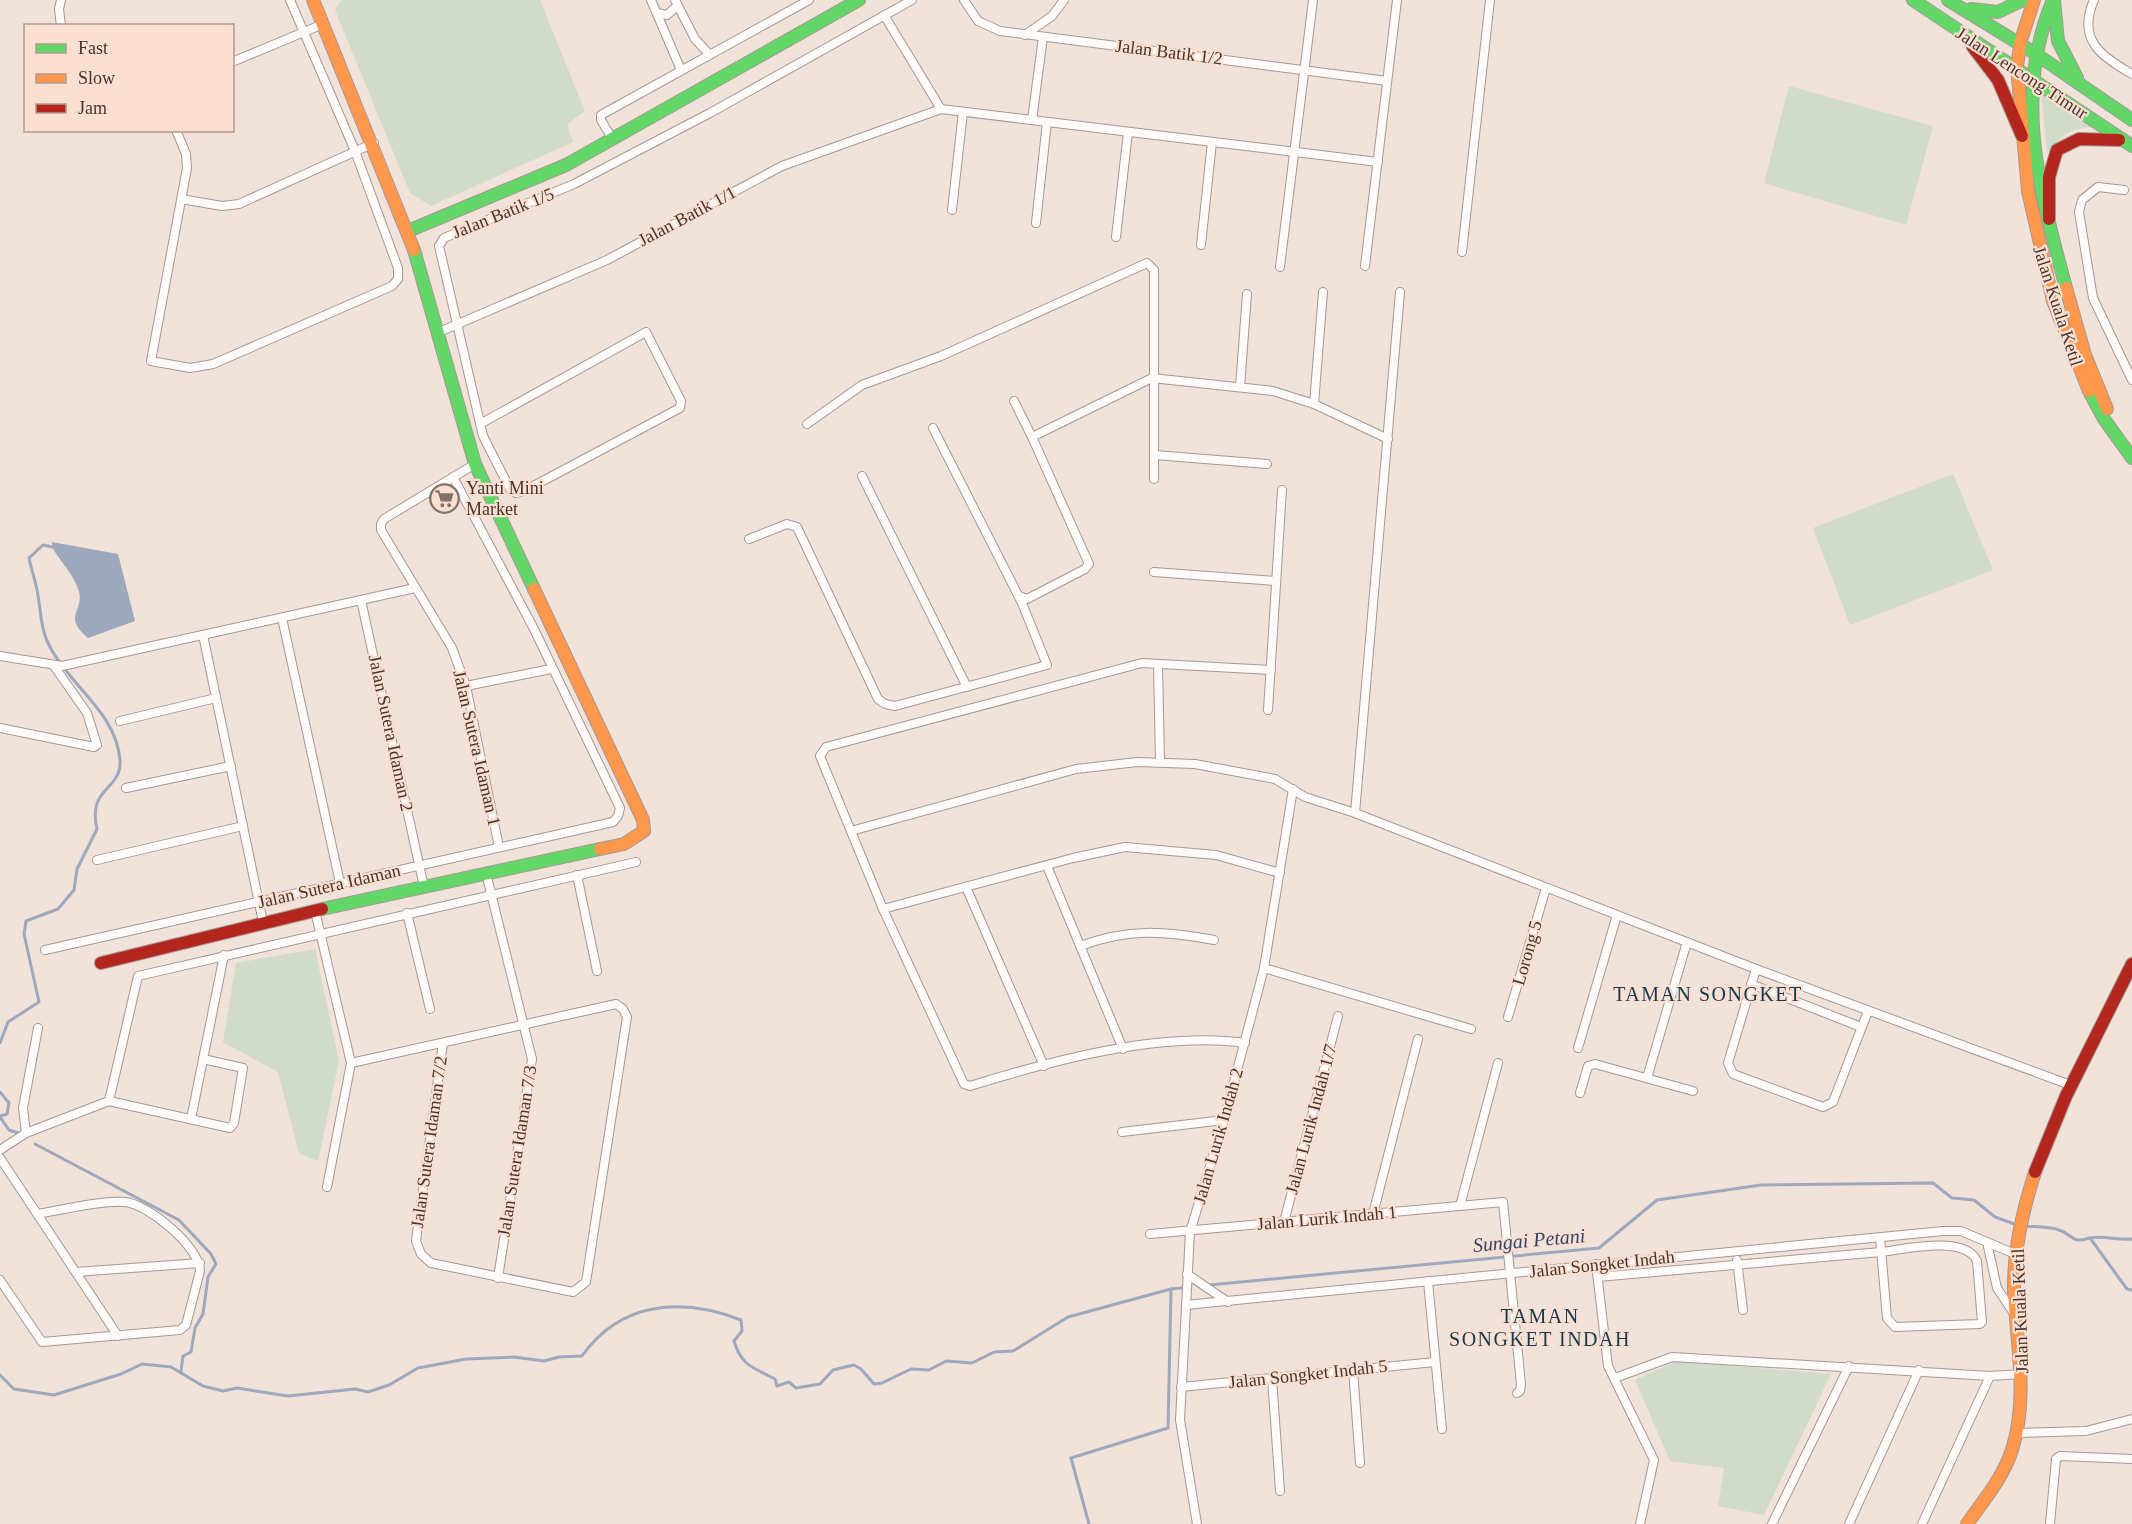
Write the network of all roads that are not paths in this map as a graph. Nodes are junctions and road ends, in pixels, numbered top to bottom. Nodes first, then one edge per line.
1 (61, 0) edge
2 (290, 0) edge
3 (314, 0) edge
4 (651, 0) edge
5 (809, 0) edge
6 (860, 0) edge
7 (912, 0) edge
8 (964, 0) edge
9 (1064, 0) edge
10 (1313, 0) edge
11 (1397, 0) edge
12 (1490, 0) edge
13 (1912, 0) edge
14 (2023, 0) edge
15 (2034, 0) edge
16 (2054, 0) edge
17 (2094, 0) edge
18 (1951, 2) edge
19 (676, 3) edge
20 (842, 4) edge
21 (657, 13) junction
22 (885, 15) junction
23 (61, 24) edge
24 (323, 24) junction
25 (1958, 30) junction
26 (304, 31) junction
27 (1025, 35) junction
28 (1043, 37) junction
29 (2020, 45) junction
30 (2036, 54) junction
31 (710, 55) junction
32 (234, 61) edge
33 (2017, 68) junction
34 (1304, 69) junction
35 (681, 70) junction
36 (2132, 74) edge
37 (2032, 77) junction
38 (1387, 81) junction
39 (2082, 84) junction
40 (941, 109) junction
41 (963, 112) junction
42 (1032, 120) junction
43 (2132, 120) edge
44 (1047, 122) junction
45 (177, 132) edge
46 (1128, 132) junction
47 (2022, 136) junction
48 (613, 140) junction
49 (1212, 142) junction
50 (374, 143) junction
51 (2127, 143) edge
52 (355, 151) junction
53 (1294, 152) junction
54 (1378, 162) junction
55 (2124, 190) dead end
56 (181, 199) junction
57 (952, 210) dead end
58 (2049, 219) junction
59 (1036, 223) dead end
60 (408, 231) junction
61 (1116, 237) dead end
62 (1201, 245) dead end
63 (1462, 252) dead end
64 (1365, 266) dead end
65 (1280, 267) dead end
66 (1323, 292) dead end
67 (1400, 292) dead end
68 (1247, 294) dead end
69 (458, 323) junction
70 (437, 333) junction
71 (1152, 378) junction
72 (2132, 380) edge
73 (1240, 387) junction
74 (1014, 401) dead end
75 (1314, 404) junction
76 (807, 423) dead end
77 (480, 424) junction
78 (933, 428) dead end
79 (1032, 437) junction
80 (1388, 439) junction
81 (1155, 455) junction
82 (2132, 456) edge
83 (475, 464) junction
84 (1267, 464) dead end
85 (862, 476) dead end
86 (453, 477) junction
87 (1154, 479) dead end
88 (1282, 490) dead end
89 (749, 539) dead end
90 (1154, 572) dead end
91 (1276, 581) junction
92 (416, 588) junction
93 (1018, 596) junction
94 (361, 600) junction
95 (282, 618) junction
96 (203, 635) junction
97 (0, 656) edge
98 (1158, 664) junction
99 (62, 666) junction
100 (551, 669) junction
101 (1271, 670) junction
102 (466, 686) junction
103 (967, 687) junction
104 (216, 698) junction
105 (1268, 710) dead end
106 (120, 721) dead end
107 (0, 728) edge
108 (1160, 762) junction
109 (231, 766) junction
110 (126, 788) dead end
111 (1293, 789) junction
112 (1355, 813) junction
113 (243, 826) junction
114 (851, 831) junction
115 (499, 847) junction
116 (97, 861) dead end
117 (636, 862) dead end
118 (420, 866) junction
119 (1047, 866) junction
120 (486, 873) junction
121 (1280, 873) junction
122 (577, 875) junction
123 (340, 883) junction
124 (424, 887) junction
125 (966, 887) junction
126 (1546, 888) junction
127 (492, 894) junction
128 (259, 902) junction
129 (883, 909) junction
130 (315, 911) junction
131 (407, 913) junction
132 (1617, 915) junction
133 (263, 922) junction
134 (321, 933) junction
135 (1214, 940) dead end
136 (1687, 942) junction
137 (1080, 946) junction
138 (45, 950) dead end
139 (224, 955) junction
140 (101, 963) dead end
141 (2132, 964) edge
142 (1264, 968) junction
143 (1756, 969) junction
144 (597, 971) dead end
145 (1751, 984) junction
146 (430, 1009) dead end
147 (1868, 1011) junction
148 (1338, 1017) dead end
149 (1508, 1017) dead end
150 (525, 1025) junction
151 (1861, 1027) junction
152 (38, 1028) dead end
153 (1472, 1029) dead end
154 (1418, 1040) dead end
155 (443, 1043) junction
156 (1245, 1043) junction
157 (1578, 1048) dead end
158 (1123, 1049) junction
159 (203, 1059) junction
160 (351, 1063) junction
161 (1498, 1063) dead end
162 (1044, 1066) junction
163 (1647, 1078) junction
164 (2073, 1086) junction
165 (1693, 1091) dead end
166 (1580, 1093) dead end
167 (109, 1101) junction
168 (191, 1119) junction
169 (1224, 1120) junction
170 (1122, 1132) dead end
171 (26, 1133) junction
172 (0, 1150) edge
173 (0, 1158) edge
174 (327, 1187) dead end
175 (1460, 1206) junction
176 (37, 1214) junction
177 (1373, 1214) junction
178 (1284, 1222) junction
179 (1190, 1232) junction
180 (1150, 1234) dead end
181 (1880, 1238) junction
182 (1987, 1242) junction
183 (1736, 1251) junction
184 (1881, 1252) junction
185 (2015, 1254) junction
186 (200, 1263) junction
187 (1596, 1264) junction
188 (1737, 1265) junction
189 (1510, 1269) junction
190 (76, 1272) junction
191 (1187, 1274) junction
192 (1598, 1277) junction
193 (498, 1278) junction
194 (0, 1280) edge
195 (1428, 1281) junction
196 (1228, 1302) junction
197 (1185, 1305) junction
198 (1743, 1310) dead end
199 (2017, 1318) junction
200 (118, 1336) junction
201 (1436, 1362) junction
202 (1849, 1366) junction
203 (1353, 1370) junction
204 (1919, 1370) junction
205 (2022, 1374) junction
206 (1990, 1377) junction
207 (1272, 1378) junction
208 (1615, 1378) junction
209 (1181, 1387) junction
210 (1517, 1393) dead end
211 (2132, 1419) edge
212 (1442, 1429) dead end
213 (2018, 1433) junction
214 (2132, 1459) edge
215 (1360, 1463) dead end
216 (1280, 1491) dead end
217 (1197, 1524) edge
218 (1642, 1524) edge
219 (1772, 1524) edge
220 (1849, 1524) edge
221 (1922, 1524) edge
222 (1967, 1524) edge
223 (2050, 1524) edge

1 - 23 street
2 - 26 street
3 - 24 main road
4 - 21 street
5 - 31 street
6 - 20 main road
7 - 22 street, Jalan Batik 1/5
8 - 27 street, Jalan Batik 1/2
9 - 27 street
10 - 34 street
11 - 38 street
12 - 63 street
13 - 25 main road, Jalan Lencong Timur
14 - 18 main road
15 - 29 main road, Jalan Kuala Ketil
16 - 30 main road, Jalan Kuala Ketil
16 - 39 main road
17 - 36 street
18 - 29 main road, Jalan Lencong Timur
19 - 21 street
19 - 31 street
20 - 48 main road
21 - 35 street
22 - 40 street
22 - 69 street, Jalan Batik 1/5
24 - 26 street
24 - 50 main road
25 - 33 main road, Jalan Lencong Timur
25 - 47 main road
26 - 32 street
26 - 52 street
27 - 28 street, Jalan Batik 1/2
28 - 34 street, Jalan Batik 1/2
28 - 42 street
29 - 30 main road, Jalan Lencong Timur
29 - 33 main road, Jalan Kuala Ketil
30 - 37 main road, Jalan Kuala Ketil
30 - 39 main road, Jalan Lencong Timur
31 - 35 street
33 - 37 main road, Jalan Lencong Timur
33 - 47 main road, Jalan Kuala Ketil
34 - 38 street, Jalan Batik 1/2
34 - 53 street
35 - 48 street
37 - 51 main road, Jalan Lencong Timur
37 - 58 main road, Jalan Kuala Ketil
38 - 54 street
39 - 43 main road, Jalan Lencong Timur
40 - 41 street
40 - 69 street, Jalan Batik 1/1
41 - 42 street
41 - 57 street
42 - 44 street
44 - 46 street
44 - 59 street
45 - 56 street
46 - 49 street
46 - 61 street
47 - 82 main road, Jalan Kuala Ketil
48 - 60 main road
49 - 53 street
49 - 62 street
50 - 52 street
50 - 60 main road
51 - 58 main road
52 - 56 street
52 - 56 street
53 - 54 street
53 - 65 street
54 - 64 street
55 - 72 street
58 - 82 main road, Jalan Kuala Ketil
60 - 70 main road
66 - 75 street
67 - 80 street
68 - 73 street
69 - 70 street, Jalan Batik 1/1
69 - 77 street, Jalan Batik 1/5
70 - 83 main road
71 - 73 street
71 - 76 street
71 - 79 street
71 - 81 street
73 - 75 street
74 - 79 street
75 - 80 street
77 - 77 street, Jalan Batik 1/5
78 - 93 street
79 - 93 street
80 - 112 street
81 - 84 street
81 - 87 street
83 - 86 street
83 - 120 main road
85 - 103 street
86 - 92 street, Jalan Sutera Idaman 1
86 - 100 street
88 - 91 street
89 - 103 street
90 - 91 street
91 - 101 street
92 - 94 street
92 - 102 street, Jalan Sutera Idaman 1
93 - 103 street
94 - 95 street
94 - 118 street, Jalan Sutera Idaman 2
95 - 96 street
95 - 123 street
96 - 99 street
96 - 104 street
97 - 99 street
98 - 101 street
98 - 108 street
98 - 114 street
99 - 107 street
100 - 102 street
100 - 115 street, Jalan Sutera Idaman
101 - 105 street
102 - 115 street, Jalan Sutera Idaman 1
104 - 106 street
104 - 109 street
108 - 111 street
108 - 114 street
109 - 110 street
109 - 113 street
111 - 112 street
111 - 121 street, Jalan Lurik Indah 2
112 - 126 street
113 - 116 street
113 - 128 street
114 - 129 street
115 - 118 street, Jalan Sutera Idaman
117 - 122 street
118 - 123 street, Jalan Sutera Idaman
118 - 124 street, Jalan Sutera Idaman 2
119 - 121 street
119 - 125 street
119 - 137 street
120 - 124 main road
120 - 127 street, Jalan Sutera Idaman 7/3
121 - 142 street, Jalan Lurik Indah 2
122 - 127 street
122 - 144 street
123 - 128 street, Jalan Sutera Idaman
124 - 130 main road
125 - 129 street
125 - 162 street
126 - 132 street
126 - 149 street, Lorong 5
127 - 131 street
127 - 150 street, Jalan Sutera Idaman 7/3
128 - 133 street
128 - 138 street, Jalan Sutera Idaman
129 - 162 street
130 - 133 main road
130 - 134 street
131 - 134 street
131 - 146 street
132 - 136 street
132 - 157 street
133 - 140 main road
134 - 139 street
134 - 160 street
135 - 137 street
136 - 143 street
136 - 163 street
137 - 158 street
139 - 159 street
139 - 167 street
141 - 164 main road, Jalan Kuala Ketil
142 - 153 street
142 - 156 street, Jalan Lurik Indah 2
143 - 145 street
143 - 147 street
145 - 151 street
145 - 151 street
147 - 151 street
147 - 164 street
148 - 178 street, Jalan Lurik Indah 1/7
150 - 155 street
150 - 193 street, Jalan Sutera Idaman 7/3
150 - 193 street
152 - 171 street
154 - 177 street
155 - 160 street
155 - 193 street, Jalan Sutera Idaman 7/2
156 - 158 street
156 - 169 street, Jalan Lurik Indah 2
158 - 162 street
159 - 168 street
159 - 168 street
160 - 174 street
161 - 175 street
163 - 165 street
163 - 166 street
164 - 185 main road, Jalan Kuala Ketil
167 - 168 street
167 - 171 street
169 - 170 street
169 - 179 street, Jalan Lurik Indah 2
171 - 172 street
173 - 176 street
175 - 177 street, Jalan Lurik Indah 1
175 - 189 street, Jalan Lurik Indah 1
176 - 186 street
176 - 190 street
177 - 178 street, Jalan Lurik Indah 1
178 - 179 street, Jalan Lurik Indah 1
179 - 180 street, Jalan Lurik Indah 1
179 - 191 street, Jalan Lurik Indah 2
181 - 182 street, Jalan Songket Indah
181 - 183 street, Jalan Songket Indah
181 - 184 street
182 - 185 street, Jalan Songket Indah
182 - 199 street
183 - 187 street, Jalan Songket Indah
183 - 188 street
184 - 184 street
184 - 188 street
185 - 199 main road, Jalan Kuala Ketil
186 - 190 street
186 - 200 street
187 - 189 street, Jalan Songket Indah
187 - 192 street
188 - 192 street
188 - 198 street
189 - 195 street, Jalan Songket Indah
189 - 210 street
190 - 200 street
191 - 196 street
191 - 197 street, Jalan Lurik Indah 2
192 - 208 street
194 - 200 street
195 - 196 street, Jalan Songket Indah
195 - 201 street
196 - 197 street, Jalan Songket Indah
197 - 209 street, Jalan Lurik Indah 2
199 - 205 main road, Jalan Kuala Ketil
201 - 203 street, Jalan Songket Indah 5
201 - 212 street
202 - 204 street
202 - 208 street
202 - 219 street
203 - 207 street, Jalan Songket Indah 5
203 - 215 street
204 - 206 street
204 - 220 street
205 - 206 street
205 - 213 main road, Jalan Kuala Ketil
206 - 221 street
207 - 209 street, Jalan Songket Indah 5
207 - 216 street
208 - 218 street
209 - 217 street, Jalan Lurik Indah 2
211 - 213 street
213 - 222 main road, Jalan Kuala Ketil
214 - 223 street

